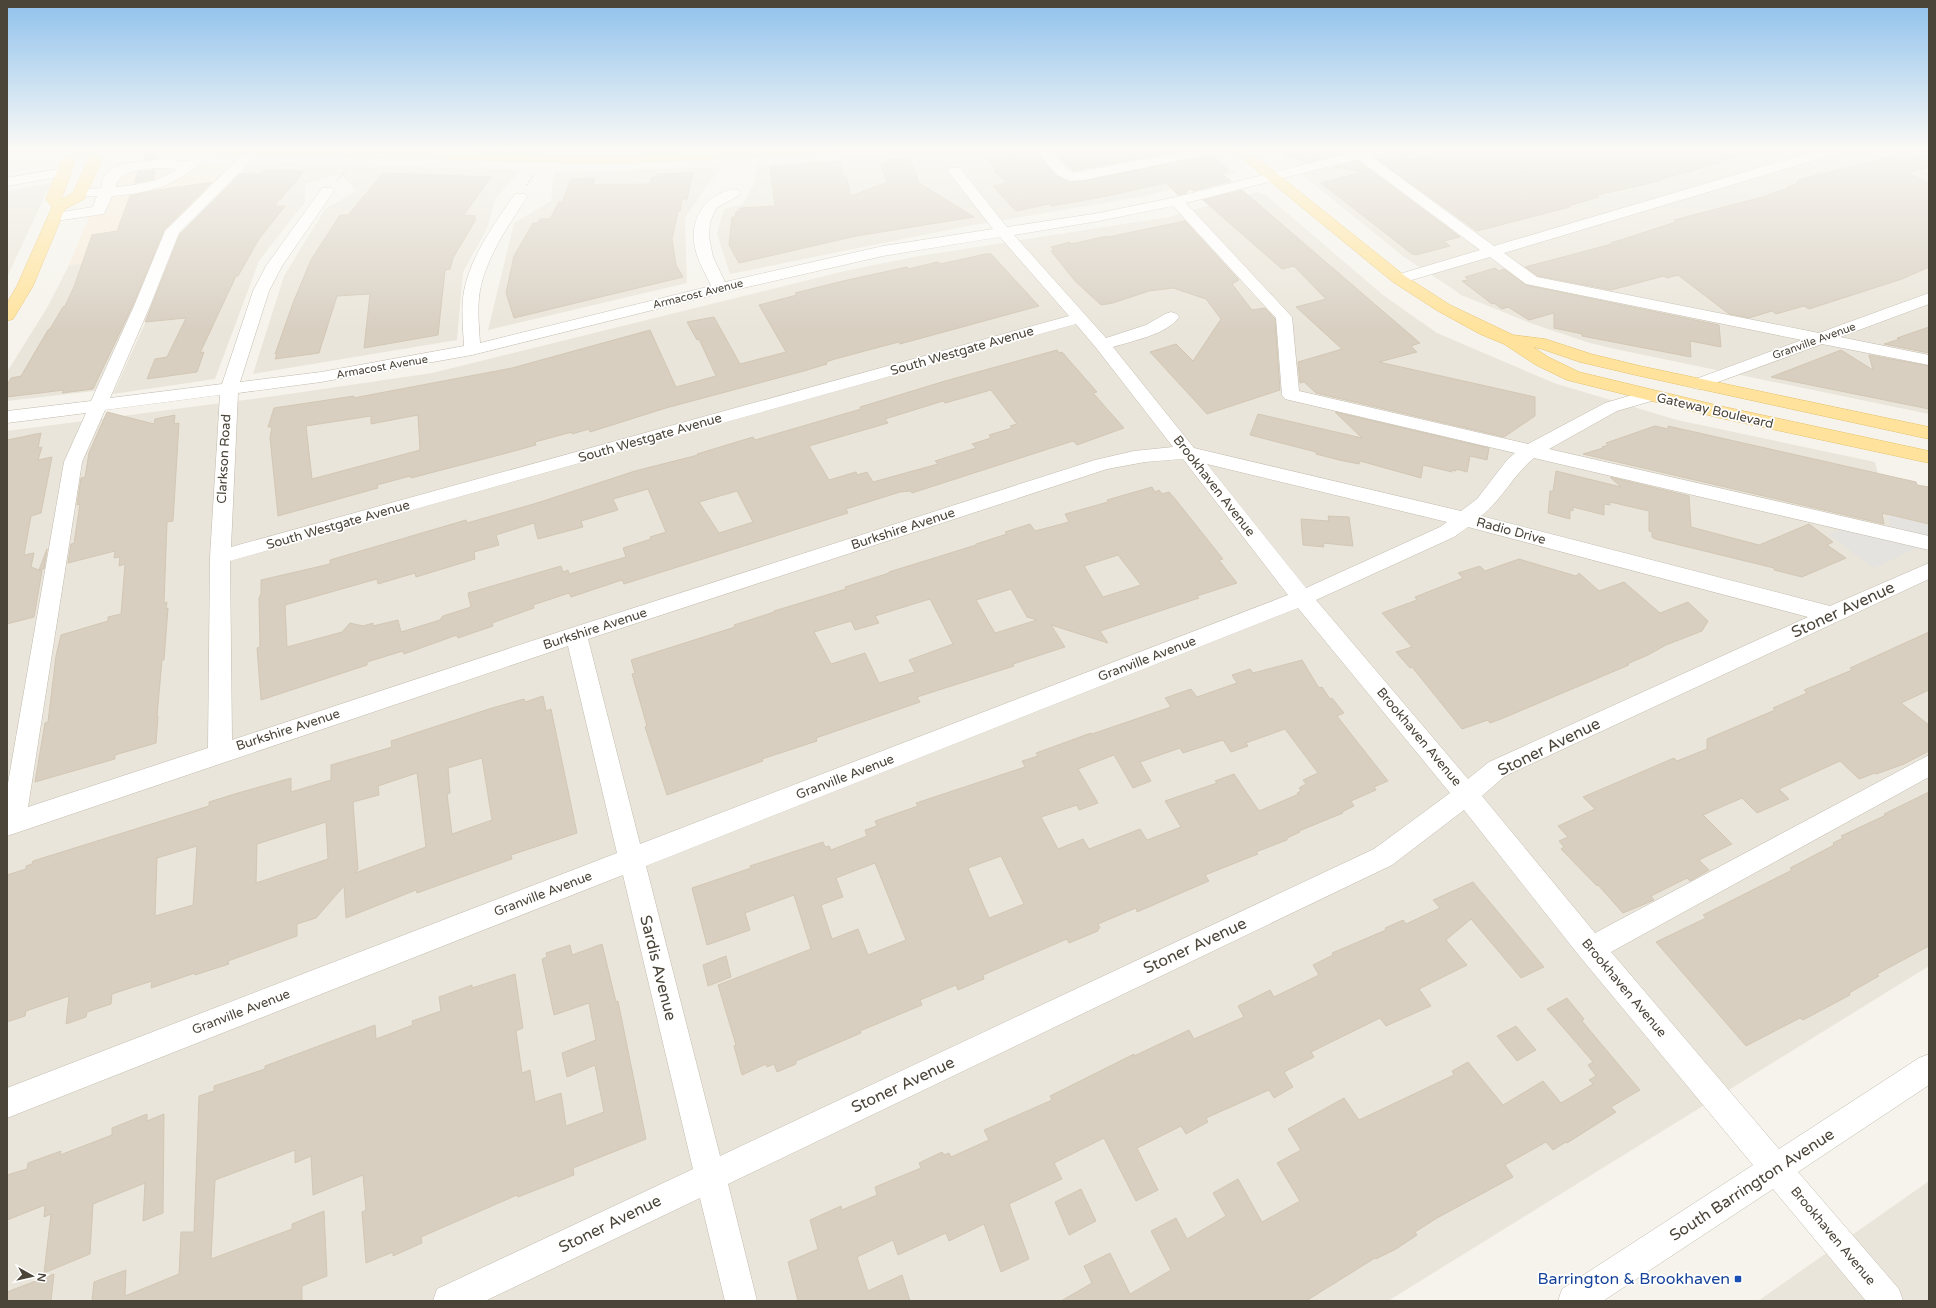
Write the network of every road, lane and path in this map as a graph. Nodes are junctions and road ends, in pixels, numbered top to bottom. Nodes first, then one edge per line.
1 (56, 209) edge
2 (61, 209) edge
3 (100, 209) edge
4 (195, 209) edge
5 (314, 209) edge
6 (512, 209) edge
7 (709, 209) edge
8 (985, 209) edge
9 (1137, 209) edge
10 (1183, 209) edge
11 (1314, 209) edge
12 (1434, 209) edge
13 (1636, 209) edge
14 (57, 212) junction
15 (1004, 233) junction
16 (1492, 252) junction
17 (1399, 279) junction
18 (720, 288) junction
19 (1929, 298) edge
20 (7, 316) edge
21 (1171, 317) dead end
22 (1080, 318) junction
23 (1821, 338) junction
24 (1510, 340) junction
25 (1103, 345) junction
26 (472, 350) junction
27 (1542, 360) junction
28 (1929, 360) edge
29 (1699, 384) junction
30 (229, 389) junction
31 (1649, 396) junction
32 (98, 406) junction
33 (1840, 415) junction
34 (7, 416) edge
35 (1929, 433) edge
36 (1530, 451) junction
37 (1188, 453) junction
38 (1929, 457) edge
39 (1465, 519) junction
40 (1929, 543) edge
41 (220, 557) junction
42 (1929, 570) edge
43 (1302, 598) junction
44 (1832, 615) junction
45 (576, 635) junction
46 (220, 753) junction
47 (1929, 765) edge
48 (1466, 794) junction
49 (10, 824) edge
50 (632, 860) junction
51 (1591, 949) junction
52 (1929, 1068) edge
53 (7, 1103) edge
54 (1776, 1169) junction
55 (710, 1176) junction
56 (449, 1301) edge
57 (741, 1301) edge
58 (1574, 1301) edge
59 (1887, 1301) edge

1 - 14 main road
2 - 14 main road
3 - 14 street
4 - 32 street
5 - 30 street, Clarkson Road
6 - 26 street
7 - 18 street
8 - 15 street, Brookhaven Avenue
9 - 15 street, Armacost Avenue
10 - 36 street
11 - 17 main road, Gateway Boulevard
12 - 16 street
13 - 16 street
14 - 20 main road
15 - 18 street, Armacost Avenue
15 - 22 street, Brookhaven Avenue
16 - 17 street
16 - 23 street
17 - 24 main road, Gateway Boulevard
18 - 26 street, Armacost Avenue
19 - 23 street, Granville Avenue
21 - 25 street
22 - 25 street, Brookhaven Avenue
22 - 41 street, South Westgate Avenue
23 - 28 street
23 - 29 street, Granville Avenue
24 - 27 main road, Gateway Boulevard
24 - 29 main road, Gateway Boulevard
25 - 37 street, Brookhaven Avenue
26 - 30 street, Armacost Avenue
27 - 29 main road
27 - 31 main road, Gateway Boulevard
29 - 33 main road, Gateway Boulevard
30 - 32 street, Armacost Avenue
30 - 41 street, Clarkson Road
31 - 33 main road
31 - 36 street, Granville Avenue
31 - 38 main road, Gateway Boulevard
32 - 34 street, Armacost Avenue
32 - 49 street
33 - 35 main road, Gateway Boulevard
36 - 39 street, Granville Avenue
36 - 40 street
37 - 39 street, Radio Drive
37 - 43 street, Brookhaven Avenue
37 - 45 street, Burkshire Avenue
39 - 43 street, Granville Avenue
39 - 44 street, Radio Drive
41 - 46 street, Clarkson Road
42 - 44 street, Stoner Avenue
43 - 48 street, Brookhaven Avenue
43 - 50 street, Granville Avenue
44 - 48 street, Stoner Avenue
45 - 46 street, Burkshire Avenue
45 - 50 street, Sardis Avenue
46 - 49 street, Burkshire Avenue
47 - 51 street
48 - 51 street, Brookhaven Avenue
48 - 55 street, Stoner Avenue
50 - 53 street, Granville Avenue
50 - 55 street, Sardis Avenue
51 - 54 street, Brookhaven Avenue
52 - 54 street, South Barrington Avenue
54 - 58 street, South Barrington Avenue
54 - 59 street, Brookhaven Avenue
55 - 56 street, Stoner Avenue
55 - 57 street, Sardis Avenue

